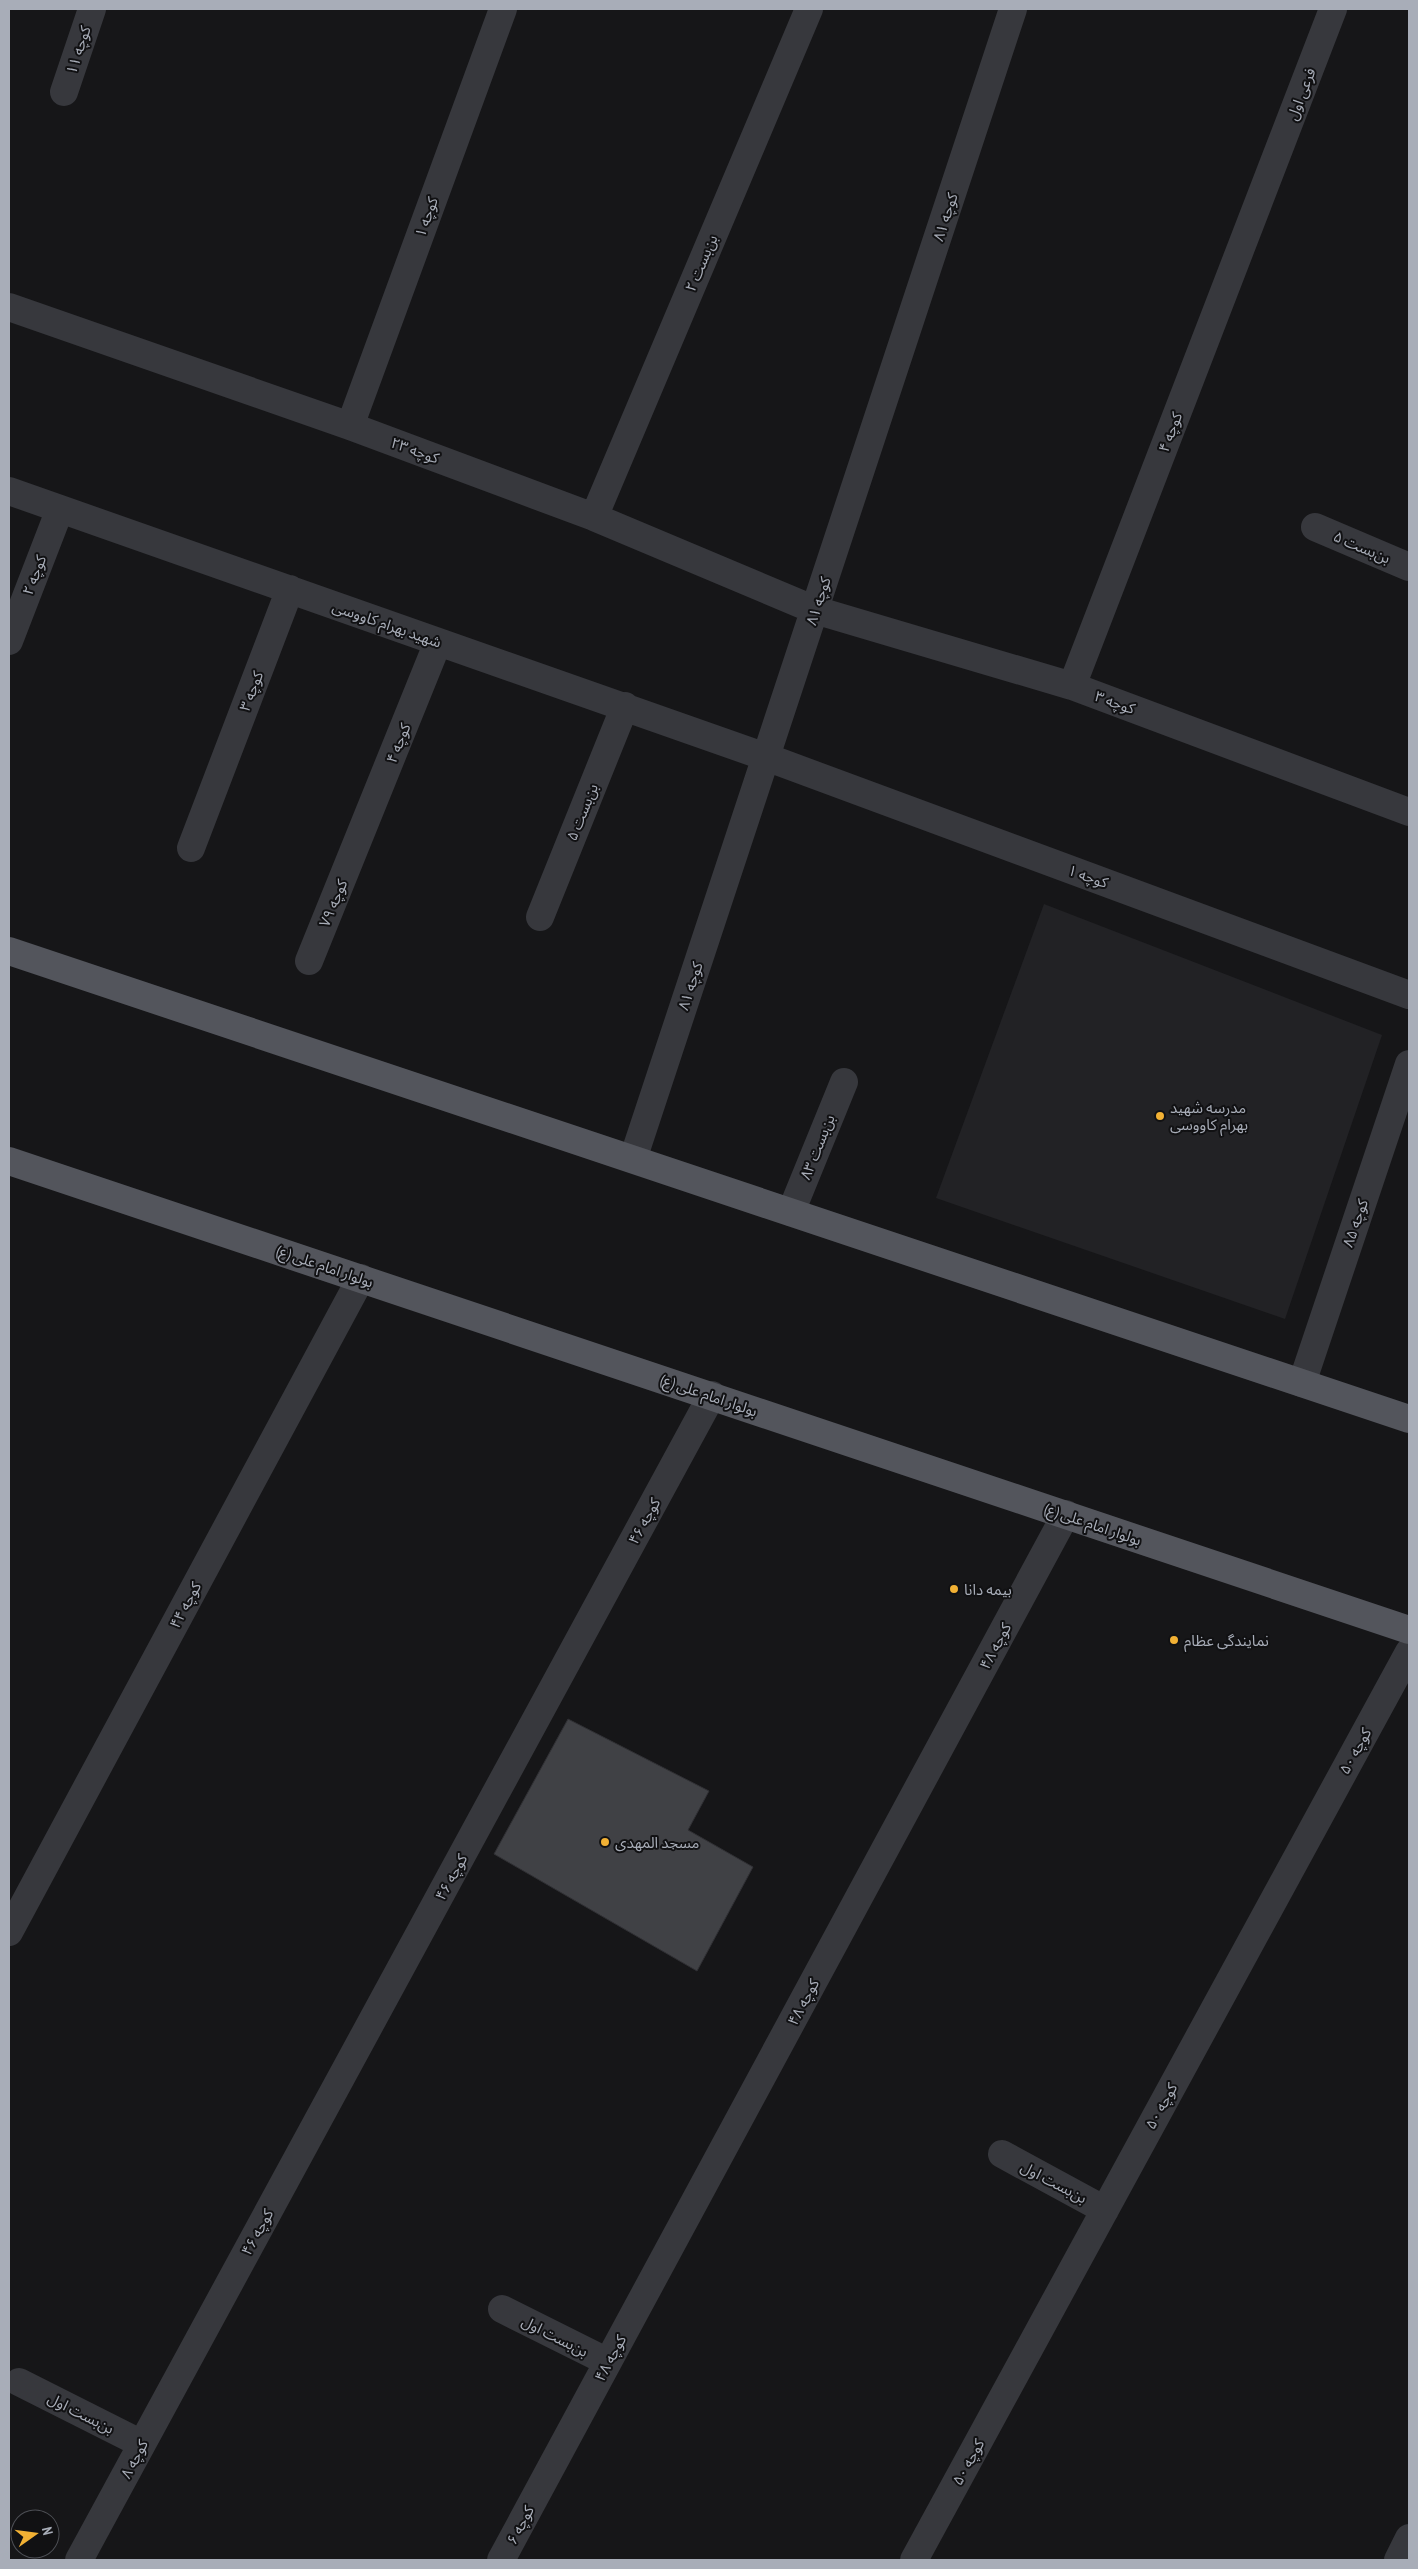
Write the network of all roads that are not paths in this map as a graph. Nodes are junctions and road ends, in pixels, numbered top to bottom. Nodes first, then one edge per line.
1 (92, 9) edge
2 (503, 9) edge
3 (809, 9) edge
4 (1013, 9) edge
5 (1333, 9) edge
6 (64, 92) dead end
7 (1268, 178) joint
8 (9, 306) edge
9 (350, 426) junction
10 (9, 491) edge
11 (60, 509) junction
12 (594, 517) junction
13 (1316, 527) dead end
14 (1409, 567) edge
15 (290, 590) junction
16 (815, 610) junction
17 (9, 641) edge
18 (438, 642) junction
19 (1072, 686) junction
20 (625, 706) junction
21 (766, 757) junction
22 (1409, 812) edge
23 (358, 844) joint
24 (190, 848) dead end
25 (540, 917) dead end
26 (9, 951) edge
27 (309, 961) dead end
28 (1409, 995) edge
29 (1409, 1064) edge
30 (844, 1082) dead end
31 (633, 1159) junction
32 (9, 1161) edge
33 (791, 1212) junction
34 (360, 1278) junction
35 (1302, 1383) junction
36 (712, 1395) junction
37 (1409, 1419) edge
38 (1066, 1514) junction
39 (1409, 1630) edge
40 (1409, 1652) edge
41 (9, 1932) edge
42 (1002, 2154) dead end
43 (1105, 2210) junction
44 (502, 2309) dead end
45 (189, 2358) joint
46 (608, 2362) junction
47 (19, 2382) dead end
48 (142, 2444) junction
49 (539, 2489) joint
50 (1409, 2538) edge
51 (79, 2560) edge
52 (501, 2560) edge
53 (914, 2560) edge
54 (1398, 2560) edge

1 - 6 street, کوچه ۱۱
2 - 9 street, کوچه ۱
3 - 12 street, بن‌بست ۲
4 - 16 street, کوچه ۸۱
5 - 7 street, فرعی اول
7 - 19 street, کوچه ۴
8 - 9 street, کوچه ۲۳
9 - 12 street, کوچه ۲۳
10 - 11 street, شهید بهرام کاووسی
11 - 15 street, شهید بهرام کاووسی
11 - 17 street, کوچه ۲
12 - 16 street, کوچه ۲۳
13 - 14 street, بن‌بست ۵
15 - 18 street, شهید بهرام کاووسی
15 - 24 street, کوچه ۳
16 - 19 street, کوچه ۳
16 - 21 street, کوچه ۸۱
18 - 20 street, شهید بهرام کاووسی
18 - 23 street, کوچه ۴
19 - 22 street, کوچه ۳
20 - 21 street, شهید بهرام کاووسی
20 - 25 street, بن‌بست ۵
21 - 28 street, کوچه ۱
21 - 31 street, کوچه ۸۱
23 - 27 street, کوچه ۷۹
26 - 31 main road
29 - 35 street, کوچه ۸۵
30 - 33 street, بن‌بست ۸۳
31 - 33 main road
32 - 34 main road, بولوار امام علی (ع)
33 - 35 main road
34 - 36 main road, بولوار امام علی (ع)
34 - 41 street, کوچه ۴۴
35 - 37 main road
36 - 38 main road, بولوار امام علی (ع)
36 - 45 street, کوچه ۴۶
38 - 39 main road, بولوار امام علی (ع)
38 - 46 street, کوچه ۴۸
40 - 43 street, کوچه ۵۰
42 - 43 street, بن‌بست اول
43 - 53 street, کوچه ۵۰
44 - 46 street, بن‌بست اول
45 - 48 street, کوچه ۸
46 - 49 street, کوچه ۴۸
47 - 48 street, بن‌بست اول
48 - 51 street, کوچه ۸
49 - 52 street, کوچه ۶
50 - 54 street

